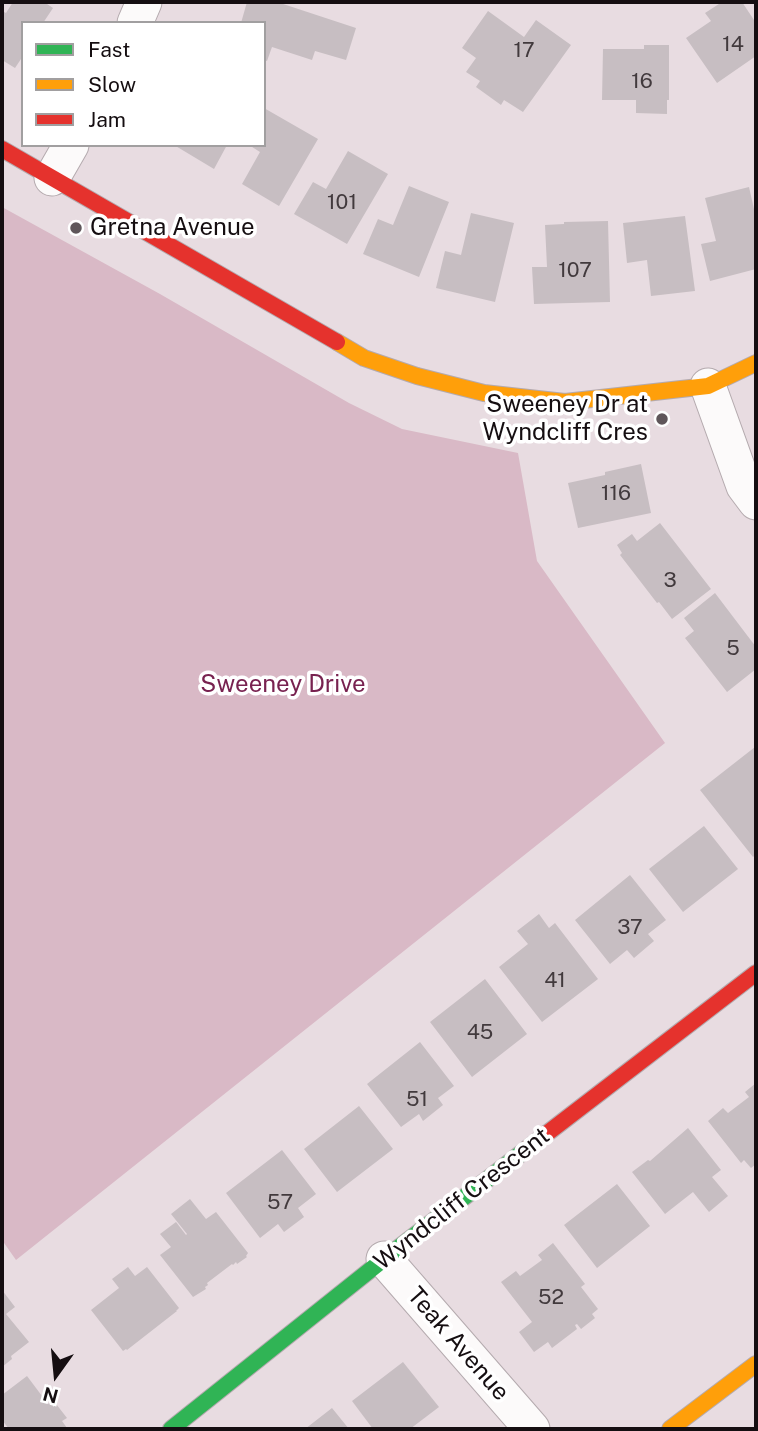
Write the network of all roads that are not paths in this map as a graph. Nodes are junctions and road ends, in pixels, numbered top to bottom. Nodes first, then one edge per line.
1 (144, 2) edge
2 (136, 21) edge
3 (70, 147) edge
4 (2, 149) edge
5 (52, 178) junction
6 (756, 363) edge
7 (708, 386) junction
8 (756, 502) edge
9 (756, 973) edge
10 (384, 1259) junction
11 (756, 1364) edge
12 (171, 1429) edge
13 (532, 1429) edge
14 (670, 1429) edge

1 - 2 street
3 - 5 street
4 - 5 street
5 - 7 street
6 - 7 street
7 - 8 street
9 - 10 street, Wyndcliff Crescent
10 - 12 street, Wyndcliff Crescent
10 - 13 street, Teak Avenue
11 - 14 street

